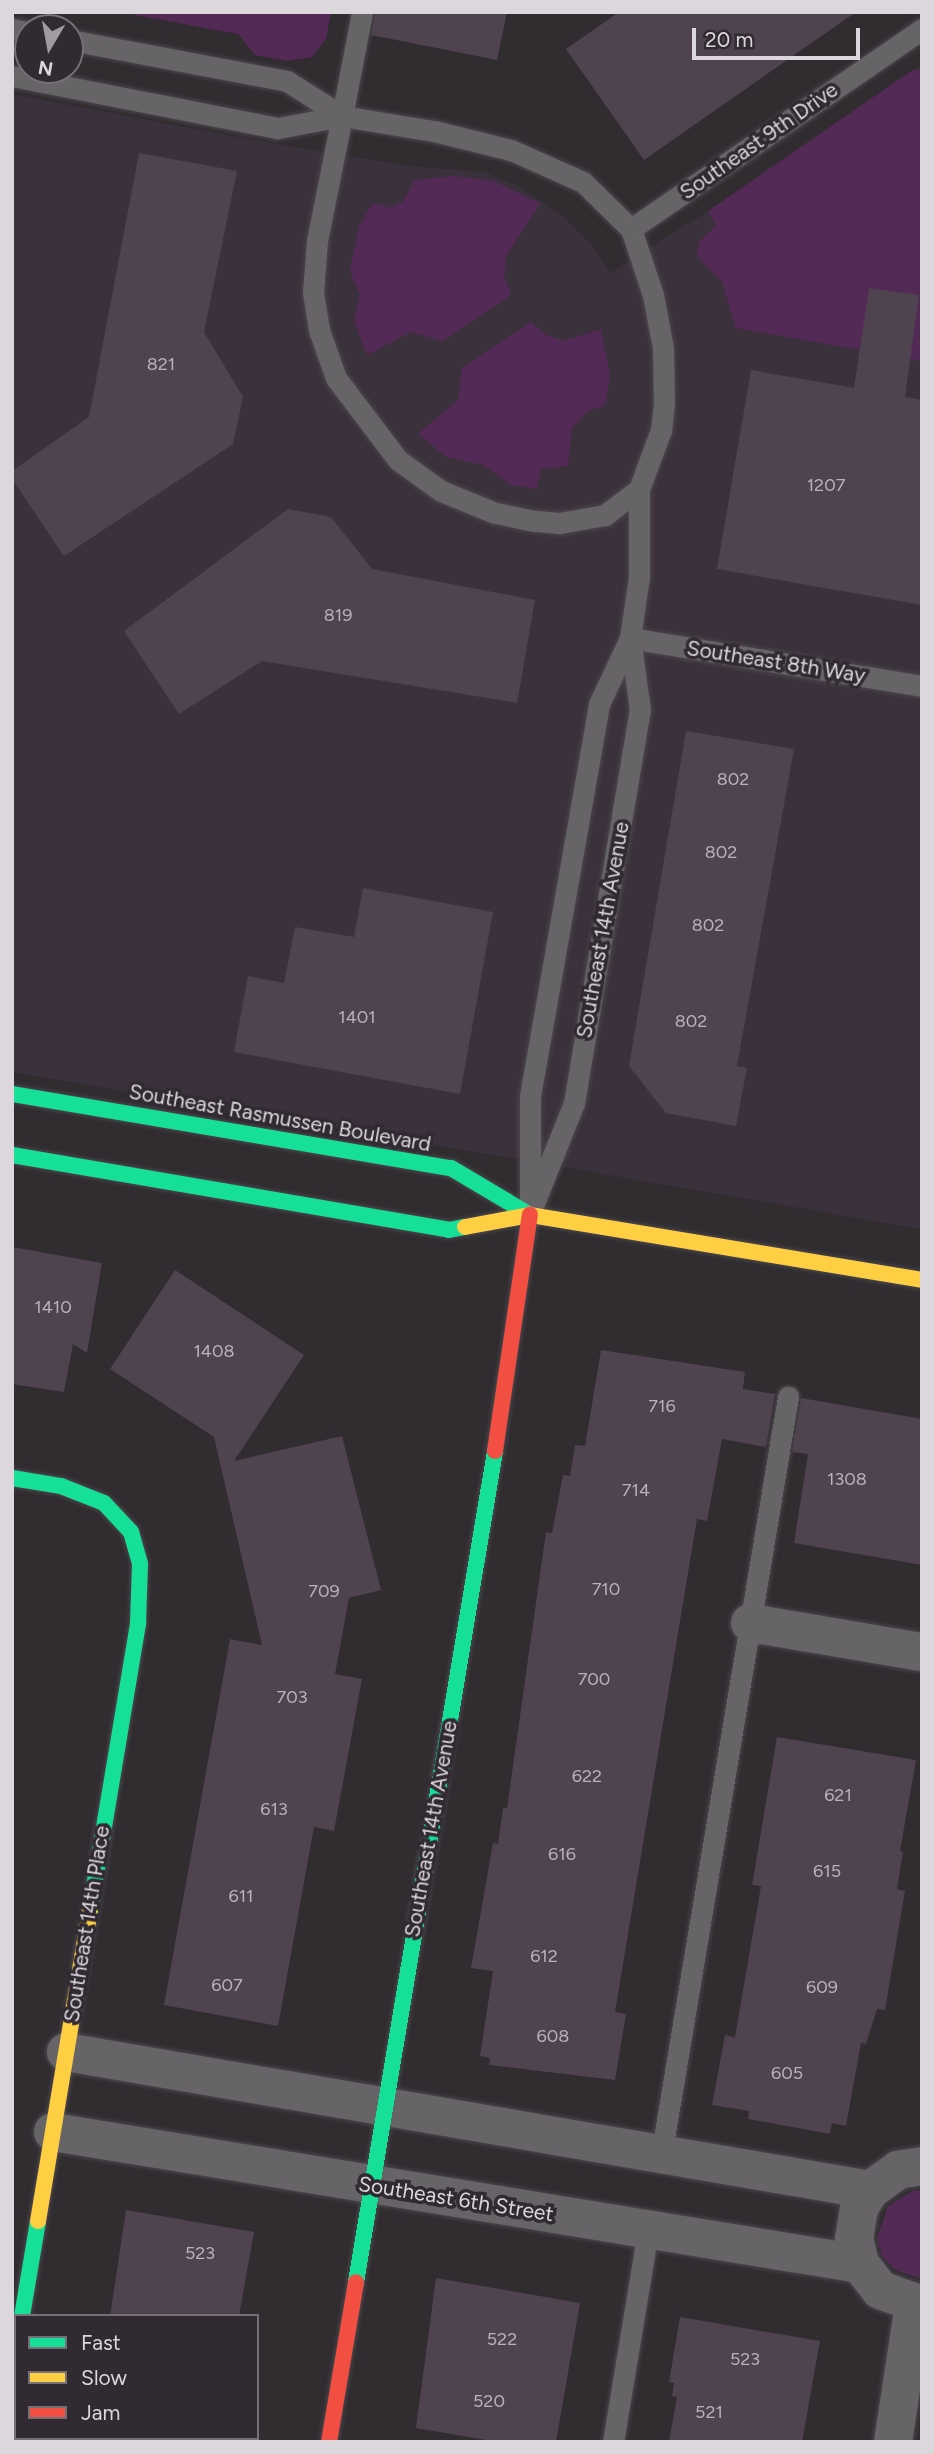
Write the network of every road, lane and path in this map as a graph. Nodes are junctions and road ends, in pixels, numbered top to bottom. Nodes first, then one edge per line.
1 (362, 12) edge
2 (922, 29) edge
3 (84, 43) edge
4 (12, 76) edge
5 (342, 116) junction
6 (631, 229) junction
7 (639, 489) junction
8 (630, 638) junction
9 (922, 686) edge
10 (12, 1094) edge
11 (12, 1155) edge
12 (530, 1215) junction
13 (922, 1280) edge
14 (788, 1397) dead end
15 (12, 1478) edge
16 (750, 1623) junction
17 (922, 1652) edge
18 (66, 2052) junction
19 (385, 2106) junction
20 (52, 2132) junction
21 (661, 2156) junction
22 (922, 2166) edge
23 (370, 2185) junction
24 (870, 2190) junction
25 (648, 2231) junction
26 (860, 2264) junction
27 (918, 2304) edge
28 (22, 2314) edge
29 (329, 2442) edge
30 (613, 2442) edge
31 (893, 2442) edge

1 - 5 lane
2 - 6 lane, Southeast 9th Drive
3 - 5 lane
4 - 5 lane
5 - 6 lane
5 - 7 lane
6 - 7 lane
7 - 8 lane, Southeast 14th Avenue
8 - 9 lane, Southeast 8th Way
8 - 12 lane, Southeast 14th Avenue
8 - 12 lane, Southeast 14th Avenue
10 - 12 street, Southeast Rasmussen Boulevard
11 - 12 street, Southeast Rasmussen Boulevard
12 - 13 street, Southeast Rasmussen Boulevard
12 - 19 street, Southeast 14th Avenue
14 - 16 lane
15 - 18 street, Southeast 14th Place
16 - 17 street
16 - 21 lane
18 - 19 street
18 - 20 street, Southeast 14th Place
19 - 21 street
19 - 23 street, Southeast 14th Avenue
20 - 23 street, Southeast 6th Street
20 - 28 street, Southeast 14th Place
21 - 24 street
22 - 24 street
23 - 25 street, Southeast 6th Street
23 - 29 street, Southeast 14th Avenue
24 - 26 street
25 - 26 street, Southeast 6th Street
25 - 30 lane
26 - 27 street
27 - 31 street

